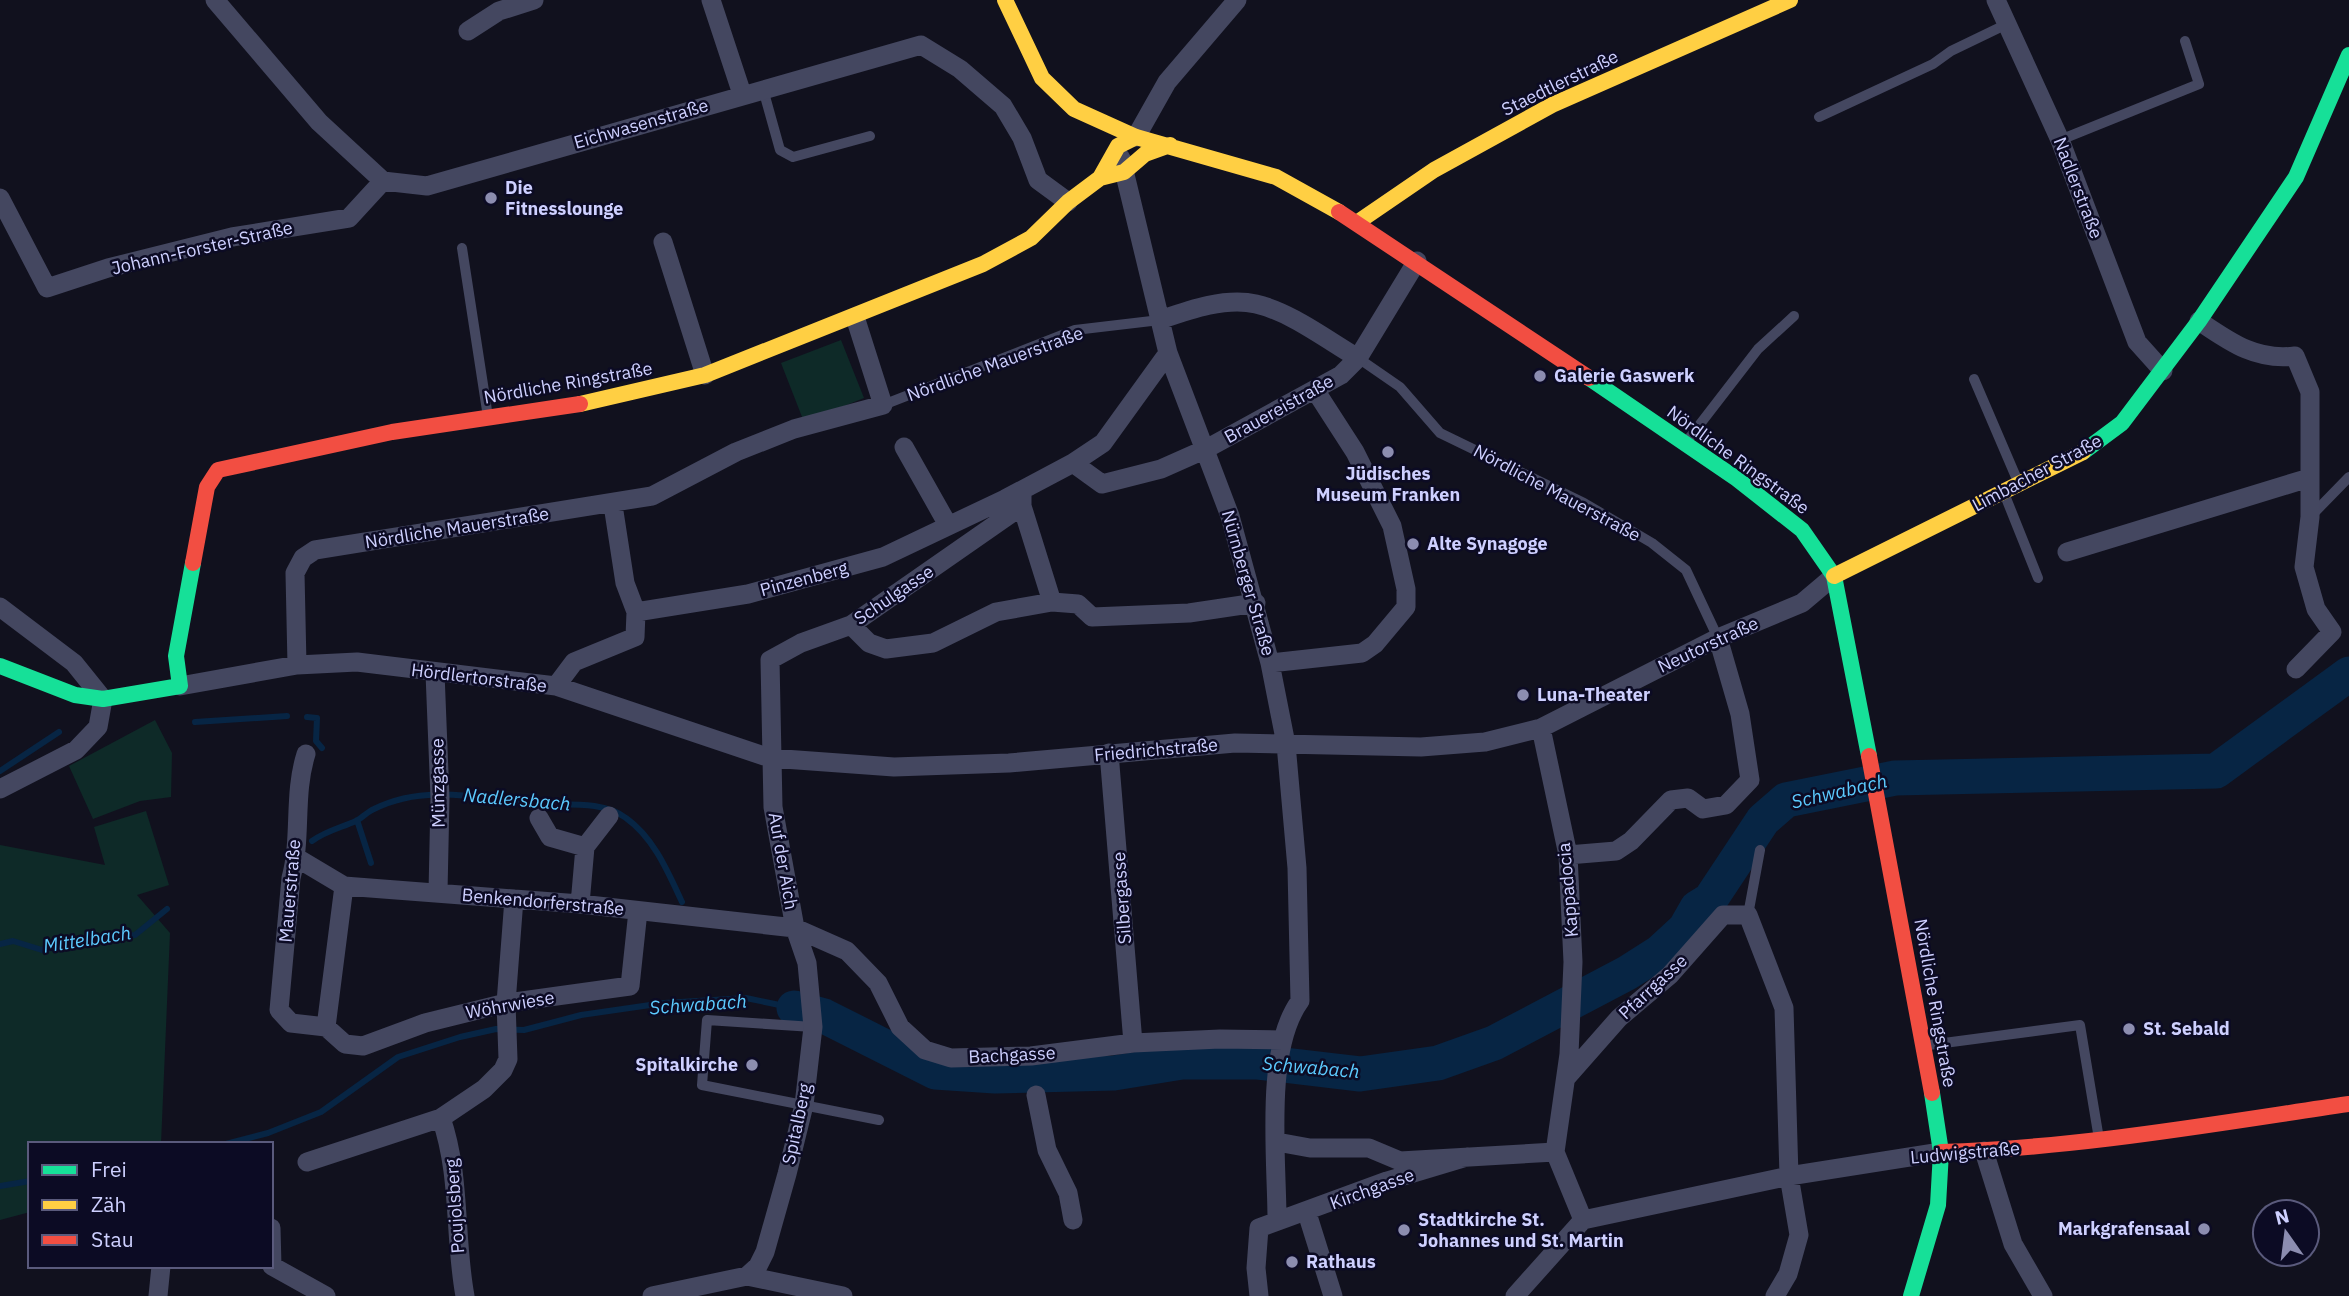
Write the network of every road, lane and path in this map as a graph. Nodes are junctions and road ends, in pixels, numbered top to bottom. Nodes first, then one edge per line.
1 (215, 0) edge
2 (534, 0) edge
3 (711, 0) edge
4 (1005, 0) edge
5 (1237, 0) edge
6 (1790, 0) edge
7 (1996, 0) edge
8 (2007, 24) junction
9 (468, 31) dead end
10 (2185, 41) dead end
11 (2349, 55) edge
12 (762, 89) junction
13 (742, 94) junction
14 (1819, 117) dead end
15 (1113, 126) junction
16 (870, 136) dead end
17 (1136, 137) junction
18 (2060, 140) junction
19 (1170, 145) junction
20 (1118, 146) junction
21 (1124, 172) junction
22 (1100, 178) junction
23 (383, 181) junction
24 (0, 198) edge
25 (1068, 202) junction
26 (1358, 222) junction
27 (663, 242) dead end
28 (462, 248) dead end
29 (1417, 261) junction
30 (1794, 316) dead end
31 (855, 317) junction
32 (1160, 320) junction
33 (2200, 321) junction
34 (1168, 353) junction
35 (1358, 358) junction
36 (2163, 371) junction
37 (705, 375) junction
38 (1974, 379) dead end
39 (1315, 390) junction
40 (883, 405) junction
41 (488, 418) junction
42 (1685, 444) junction
43 (904, 447) dead end
44 (1206, 449) junction
45 (1073, 463) junction
46 (2349, 477) edge
47 (2309, 478) junction
48 (2019, 485) junction
49 (2003, 492) junction
50 (1022, 497) junction
51 (613, 505) junction
52 (2310, 517) junction
53 (948, 525) junction
54 (2067, 552) dead end
55 (1834, 576) junction
56 (2038, 578) dead end
57 (1052, 602) junction
58 (1256, 603) junction
59 (0, 607) edge
60 (636, 612) junction
61 (850, 625) junction
62 (1718, 638) junction
63 (1270, 663) junction
64 (297, 665) junction
65 (0, 666) edge
66 (2295, 669) dead end
67 (435, 673) junction
68 (180, 686) junction
69 (556, 686) junction
70 (103, 699) junction
71 (1541, 728) junction
72 (1286, 744) junction
73 (1109, 753) junction
74 (306, 754) dead end
75 (769, 758) junction
76 (0, 789) edge
77 (608, 816) dead end
78 (539, 818) dead end
79 (585, 847) junction
80 (1760, 850) dead end
81 (1568, 855) junction
82 (297, 858) junction
83 (344, 886) junction
84 (438, 892) junction
85 (514, 898) junction
86 (580, 904) junction
87 (638, 911) junction
88 (1748, 915) junction
89 (795, 928) junction
90 (807, 963) joint
91 (506, 1008) junction
92 (291, 1024) joint
93 (326, 1027) junction
94 (813, 1027) junction
95 (1133, 1044) junction
96 (1282, 1045) junction
97 (1924, 1046) junction
98 (1569, 1054) joint
99 (1567, 1077) junction
100 (1036, 1095) dead end
101 (2349, 1104) edge
102 (804, 1105) junction
103 (441, 1118) junction
104 (879, 1120) dead end
105 (2099, 1140) junction
106 (1277, 1142) junction
107 (1984, 1151) junction
108 (1555, 1152) junction
109 (1941, 1152) junction
110 (1467, 1157) junction
111 (307, 1162) dead end
112 (1789, 1176) junction
113 (1307, 1213) junction
114 (1073, 1220) dead end
115 (1277, 1220) junction
116 (1583, 1220) junction
117 (273, 1267) edge
118 (161, 1268) edge
119 (747, 1276) junction
120 (158, 1296) edge
121 (327, 1296) edge
122 (464, 1296) edge
123 (652, 1296) edge
124 (843, 1296) edge
125 (1259, 1296) edge
126 (1333, 1296) edge
127 (1515, 1296) edge
128 (1775, 1296) edge
129 (1911, 1296) edge
130 (2043, 1296) edge

1 - 23 street
2 - 9 street
3 - 13 street
4 - 15 main road
5 - 17 street
6 - 26 main road, Staedtlerstraße
7 - 8 street, Nadlerstraße
8 - 14 lane
8 - 18 street, Nadlerstraße
10 - 18 lane
11 - 33 main road, Limbacher Straße
12 - 13 street, Eichwasenstraße
12 - 16 lane
12 - 25 street, Eichwasenstraße
13 - 23 street, Eichwasenstraße
15 - 17 main road
15 - 20 street, Nürnberger Straße
17 - 19 main road, Nördliche Ringstraße
17 - 20 main road
17 - 21 main road
18 - 36 street, Nadlerstraße
19 - 21 main road, Nördliche Ringstraße
19 - 26 main road, Nördliche Ringstraße
20 - 21 street, Nürnberger Straße
20 - 22 main road, Nördliche Ringstraße
21 - 22 main road, Nördliche Ringstraße
21 - 32 street, Nürnberger Straße
22 - 25 main road, Nördliche Ringstraße
23 - 24 street, Johann-Forster-Straße
25 - 31 main road, Nördliche Ringstraße
26 - 29 main road, Nördliche Ringstraße
27 - 37 street
28 - 41 lane
29 - 35 street, Brauereistraße
29 - 42 main road, Nördliche Ringstraße
30 - 42 lane
31 - 37 main road, Nördliche Ringstraße
31 - 40 street
32 - 34 street, Nürnberger Straße
32 - 35 street, Nördliche Mauerstraße
32 - 40 lane, Nördliche Mauerstraße
33 - 36 main road, Limbacher Straße
33 - 47 street
34 - 44 street, Nürnberger Straße
34 - 45 street, Pinzenberg
35 - 39 street, Brauereistraße
35 - 62 lane, Nördliche Mauerstraße
36 - 48 main road, Limbacher Straße
37 - 41 main road, Nördliche Ringstraße
38 - 48 lane
39 - 44 street, Brauereistraße
39 - 63 street
40 - 51 street, Nördliche Mauerstraße
41 - 68 main road, Nördliche Ringstraße
42 - 55 main road, Nördliche Ringstraße
43 - 53 street
44 - 45 street
44 - 58 street, Nürnberger Straße
45 - 50 street, Pinzenberg
46 - 52 lane
47 - 52 street
47 - 54 street
48 - 49 main road, Limbacher Straße
49 - 55 main road, Limbacher Straße
49 - 56 lane
50 - 53 street, Pinzenberg
50 - 57 street
50 - 61 street, Schulgasse
51 - 60 street
51 - 64 street, Nördliche Mauerstraße
52 - 66 street
53 - 60 street, Pinzenberg
55 - 62 street, Neutorstraße
55 - 97 main road, Nördliche Ringstraße
57 - 58 street
57 - 61 street
58 - 63 street, Nürnberger Straße
59 - 70 street
60 - 69 street
61 - 75 street, Schulgasse
62 - 71 street, Neutorstraße
62 - 81 street, Nördliche Mauerstraße
63 - 72 street, Nürnberger Straße
64 - 67 street, Hördlertorstraße
64 - 68 street, Hördlertorstraße
65 - 70 main road
67 - 69 street, Hördlertorstraße
67 - 84 street, Münzgasse
68 - 70 main road
69 - 75 street, Hördlertorstraße
70 - 76 street
71 - 72 street, Friedrichstraße
71 - 81 street, Kappadocia
72 - 73 street, Friedrichstraße
72 - 96 street, Nürnberger Straße
73 - 75 street, Friedrichstraße
73 - 95 street, Silbergasse
74 - 82 street, Mauerstraße
75 - 89 street, Auf der Aich
77 - 79 street
78 - 79 street
79 - 86 street
80 - 88 lane
81 - 98 street, Kappadocia
82 - 83 street, Benkendorferstraße
82 - 92 street, Mauerstraße
83 - 84 street, Benkendorferstraße
83 - 93 street
84 - 85 street, Benkendorferstraße
85 - 86 street, Benkendorferstraße
85 - 91 street
86 - 87 street, Benkendorferstraße
87 - 89 street, Benkendorferstraße
87 - 91 street, Wöhrwiese
88 - 99 street, Pfarrgasse
88 - 112 street
89 - 90 street, Auf der Aich
89 - 95 street, Bachgasse
90 - 94 street, Spitalberg
91 - 93 street, Wöhrwiese
91 - 103 street
92 - 93 street, Wöhrwiese
94 - 102 street, Spitalberg
94 - 102 lane
95 - 96 street, Bachgasse
96 - 106 street, Nürnberger Straße
97 - 105 lane
97 - 109 main road, Nördliche Ringstraße
98 - 99 street, Pfarrgasse
99 - 108 street, Pfarrgasse
100 - 114 street
101 - 105 main road, Ludwigstraße
102 - 104 lane
102 - 119 street, Spitalberg
103 - 111 street
103 - 122 street, Poujolsberg
105 - 107 main road, Ludwigstraße
106 - 110 street
106 - 115 street, Nürnberger Straße
107 - 109 main road, Ludwigstraße
107 - 130 street
108 - 110 street
108 - 116 street
109 - 112 street, Ludwigstraße
109 - 129 main road, Nördliche Ringstraße
110 - 113 street, Kirchgasse
112 - 116 street, Ludwigstraße
112 - 128 street
113 - 115 street, Kirchgasse
113 - 126 street
115 - 125 street
116 - 127 street
117 - 121 street
118 - 120 street
119 - 123 street
119 - 124 street

